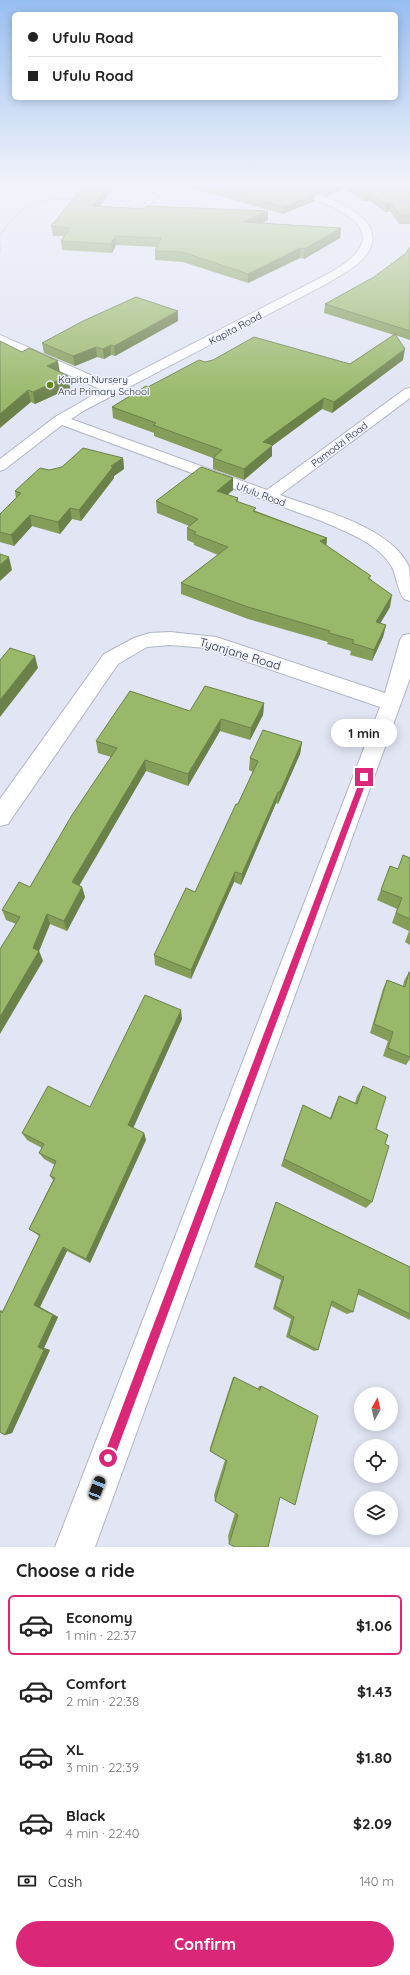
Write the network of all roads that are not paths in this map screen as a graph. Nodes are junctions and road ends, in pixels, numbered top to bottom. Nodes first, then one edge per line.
1 (357, 258) edge
2 (0, 339) edge
3 (113, 390) junction
4 (410, 392) edge
5 (60, 420) junction
6 (0, 466) edge
7 (269, 496) junction
8 (410, 595) edge
9 (410, 640) edge
10 (392, 703) junction
11 (0, 817) edge
12 (75, 1547) edge

1 - 3 street, Kapita Road
2 - 3 street
3 - 5 street, Kapita Road
4 - 7 street, Pamodzi Road
5 - 6 street, Kapita Road
5 - 7 street, Ufulu Road
7 - 8 street, Ufulu Road
9 - 10 street
10 - 11 street, Tyanjane Road
10 - 12 street

